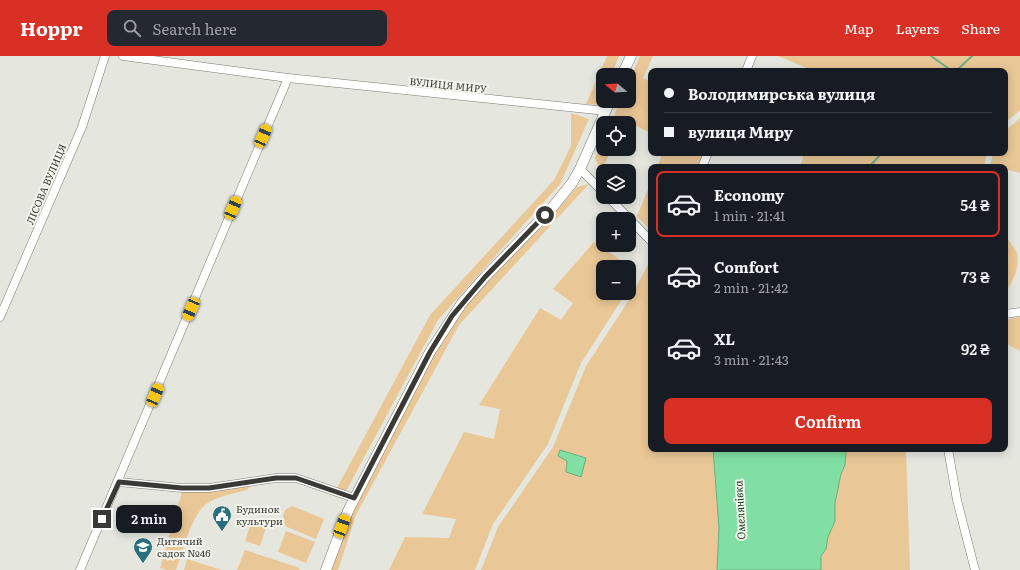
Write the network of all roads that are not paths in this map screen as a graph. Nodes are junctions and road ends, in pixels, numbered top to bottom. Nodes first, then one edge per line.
1 (104, 56) edge
2 (123, 56) edge
3 (631, 56) edge
4 (752, 56) edge
5 (625, 68) edge
6 (747, 68) edge
7 (288, 78) junction
8 (607, 108) edge
9 (606, 111) junction
10 (580, 168) junction
11 (596, 185) edge
12 (615, 204) edge
13 (648, 238) edge
14 (1020, 312) edge
15 (1008, 314) edge
16 (0, 317) edge
17 (949, 452) edge
18 (119, 482) junction
19 (354, 498) junction
20 (80, 570) edge
21 (326, 570) edge
22 (975, 570) edge

1 - 16 street, ЛІСОВА ВУЛИЦЯ
2 - 7 street, ВУЛИЦЯ МИРУ
3 - 5 main road
4 - 6 street
7 - 9 street, ВУЛИЦЯ МИРУ
7 - 18 street
8 - 9 main road
9 - 10 main road
10 - 11 street
10 - 19 main road
12 - 13 street
14 - 15 street
17 - 22 street
18 - 19 street
18 - 20 street
19 - 21 main road

